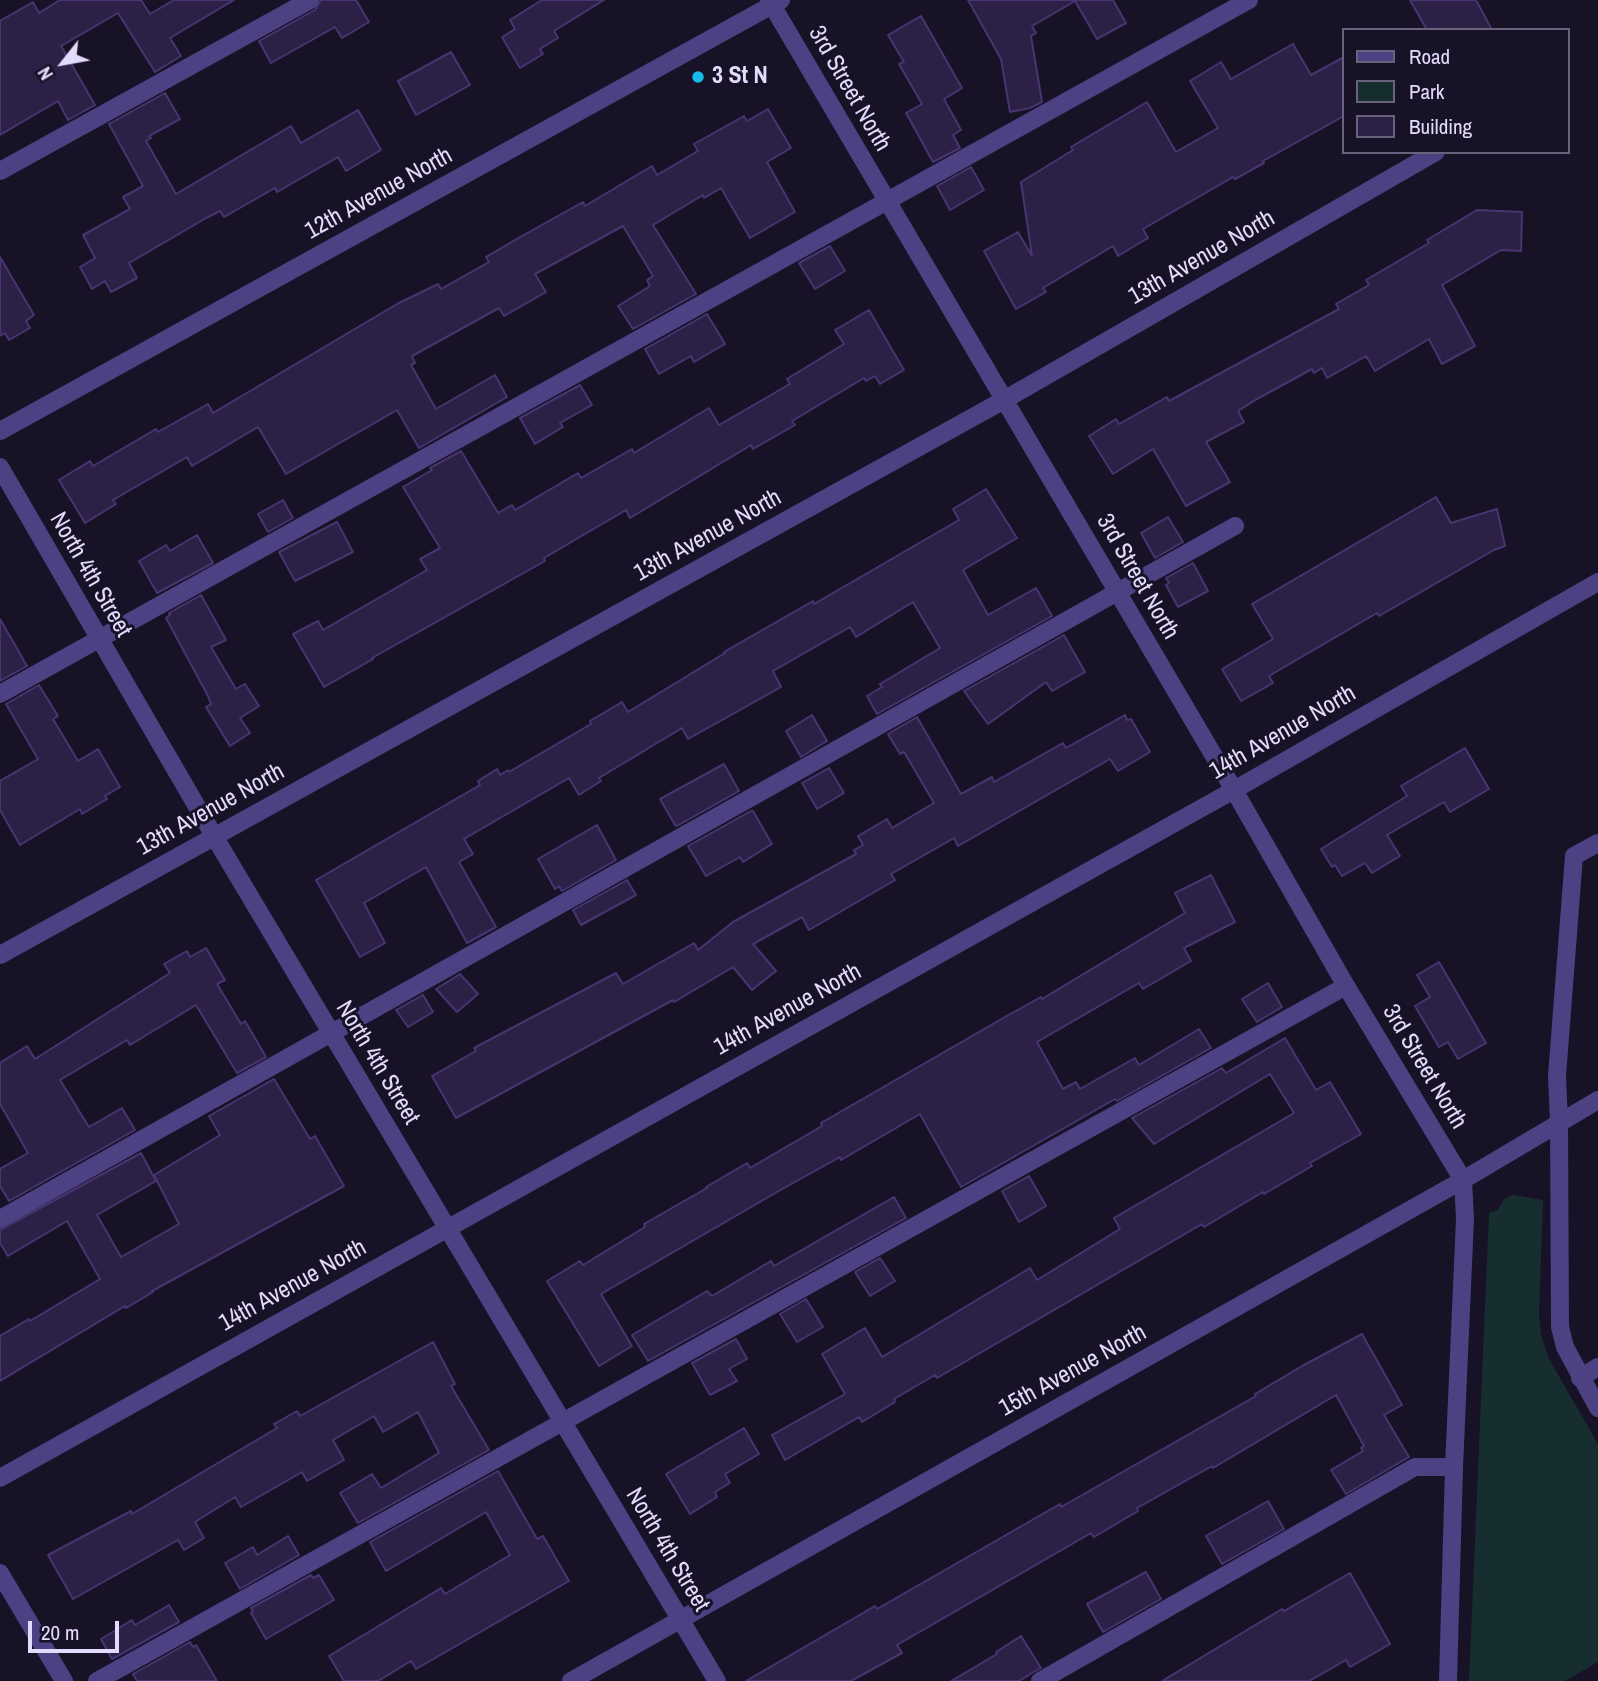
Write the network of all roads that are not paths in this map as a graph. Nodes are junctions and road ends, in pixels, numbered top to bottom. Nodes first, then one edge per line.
1 (310, 0) edge
2 (1249, 0) edge
3 (774, 2) edge
4 (1433, 154) edge
5 (0, 171) edge
6 (886, 201) junction
7 (1004, 400) junction
8 (0, 431) edge
9 (0, 467) edge
10 (1236, 526) dead end
11 (1598, 582) edge
12 (1118, 592) junction
13 (98, 639) junction
14 (0, 694) edge
15 (1234, 790) junction
16 (214, 836) junction
17 (1598, 842) edge
18 (0, 955) edge
19 (1346, 986) junction
20 (330, 1032) junction
21 (1598, 1100) edge
22 (1559, 1122) junction
23 (1464, 1180) junction
24 (0, 1219) edge
25 (447, 1228) junction
26 (1598, 1367) edge
27 (1580, 1378) junction
28 (1598, 1408) edge
29 (561, 1423) junction
30 (1454, 1466) junction
31 (0, 1478) edge
32 (0, 1573) edge
33 (680, 1620) junction
34 (64, 1681) edge
35 (97, 1681) edge
36 (571, 1681) edge
37 (717, 1681) edge
38 (1040, 1681) edge
39 (1448, 1681) edge

1 - 5 street
2 - 6 street
3 - 6 street, 3rd Street North
3 - 8 street, 12th Avenue North
4 - 7 street, 13th Avenue North
6 - 7 street, 3rd Street North
6 - 13 street
7 - 12 street, 3rd Street North
7 - 16 street, 13th Avenue North
9 - 13 street, North 4th Street
10 - 12 street
11 - 15 street, 14th Avenue North
12 - 15 street, 3rd Street North
12 - 20 street
13 - 14 street
13 - 16 street, North 4th Street
15 - 19 street, 3rd Street North
15 - 25 street, 14th Avenue North
16 - 18 street, 13th Avenue North
16 - 20 street, North 4th Street
17 - 22 street
19 - 23 street, 3rd Street North
19 - 29 street
20 - 24 street
20 - 25 street, North 4th Street
21 - 22 street, 15th Avenue North
22 - 23 street, 15th Avenue North
22 - 27 street
23 - 30 street
23 - 33 street, 15th Avenue North
25 - 29 street, North 4th Street
25 - 31 street, 14th Avenue North
26 - 27 street
27 - 28 street
29 - 33 street, North 4th Street
29 - 35 street
30 - 38 street
30 - 39 street
32 - 34 street
33 - 36 street, 15th Avenue North
33 - 37 street, North 4th Street

